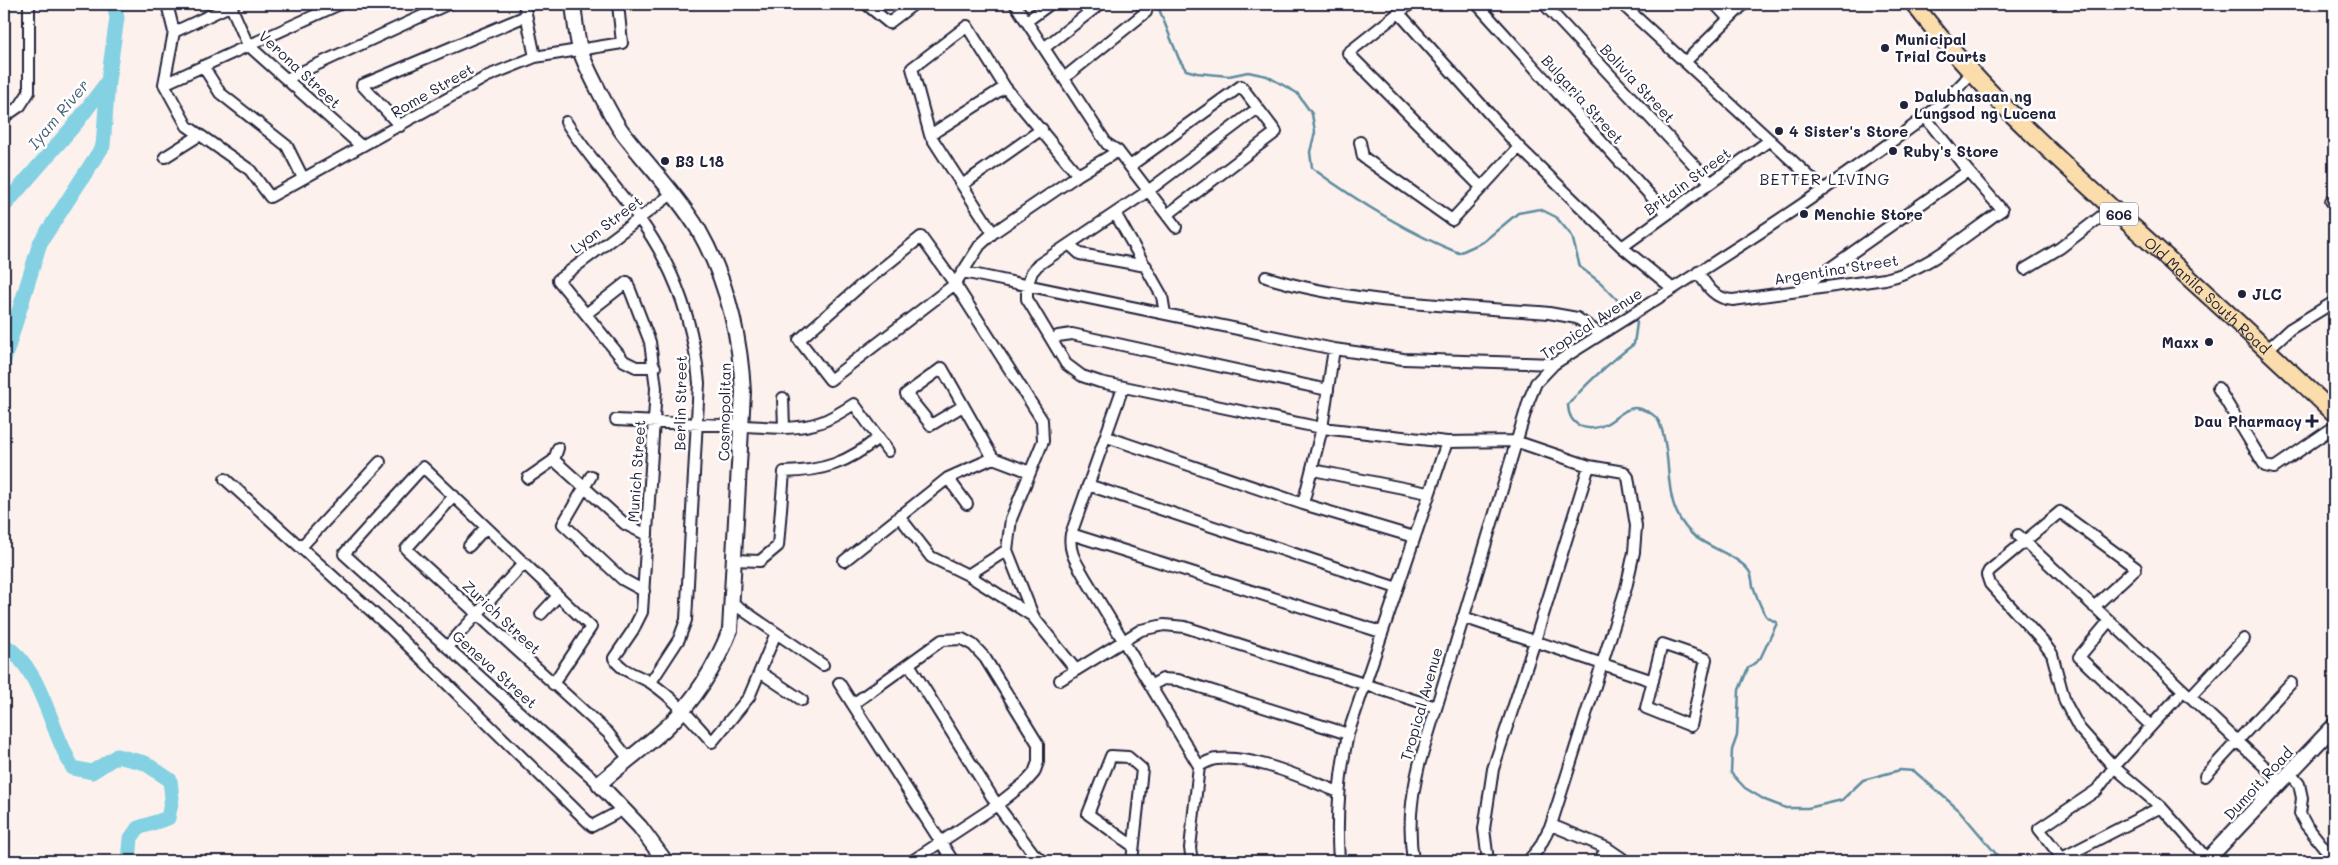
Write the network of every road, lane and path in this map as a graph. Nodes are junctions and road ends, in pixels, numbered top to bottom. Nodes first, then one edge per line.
1 (29, 4) edge
2 (167, 4) edge
3 (232, 4) edge
4 (340, 4) edge
5 (448, 4) edge
6 (524, 4) edge
7 (573, 4) edge
8 (618, 4) edge
9 (866, 4) edge
10 (914, 4) edge
11 (1014, 4) edge
12 (1050, 4) edge
13 (1100, 4) edge
14 (1141, 4) edge
15 (1410, 4) edge
16 (1477, 4) edge
17 (1544, 4) edge
18 (1622, 4) edge
19 (1714, 4) edge
20 (1744, 4) edge
21 (1914, 4) edge
22 (1399, 13) junction
23 (526, 16) junction
24 (1728, 18) junction
25 (1027, 22) junction
26 (174, 32) junction
27 (248, 45) junction
28 (1044, 48) junction
29 (580, 50) junction
30 (535, 57) junction
31 (1685, 62) junction
32 (203, 66) junction
33 (1972, 72) junction
34 (1064, 78) junction
35 (286, 79) junction
36 (164, 84) junction
37 (1005, 87) junction
38 (1258, 108) junction
39 (1925, 116) junction
40 (4, 117) edge
41 (566, 122) dead end
42 (400, 126) junction
43 (1042, 129) junction
44 (200, 135) junction
45 (930, 135) junction
46 (1770, 140) junction
47 (1360, 142) dead end
48 (361, 146) junction
49 (1518, 147) junction
50 (1118, 151) junction
51 (164, 157) dead end
52 (1130, 166) junction
53 (1968, 171) junction
54 (1078, 175) junction
55 (303, 178) junction
56 (1710, 182) junction
57 (962, 185) junction
58 (1481, 187) junction
59 (1824, 190) junction
60 (1148, 191) junction
61 (673, 193) junction
62 (2112, 208) junction
63 (1115, 213) junction
64 (1667, 214) junction
65 (1167, 215) junction
66 (638, 219) junction
67 (1176, 227) dead end
68 (993, 233) junction
69 (1069, 244) junction
70 (1622, 247) junction
71 (1146, 266) junction
72 (2025, 269) dead end
73 (963, 272) junction
74 (1698, 272) junction
75 (1266, 277) dead end
76 (955, 284) junction
77 (1027, 286) junction
78 (1672, 288) junction
79 (1797, 292) junction
80 (2334, 302) edge
81 (586, 314) junction
82 (1165, 314) junction
83 (1600, 334) junction
84 (1053, 341) junction
85 (1334, 349) junction
86 (2268, 349) junction
87 (1554, 364) junction
88 (655, 367) junction
89 (1123, 387) junction
90 (2218, 388) dead end
91 (1328, 390) junction
92 (782, 398) dead end
93 (963, 406) junction
94 (2334, 413) edge
95 (616, 420) dead end
96 (654, 422) junction
97 (696, 424) junction
98 (741, 426) junction
99 (2334, 426) edge
100 (784, 428) junction
101 (1322, 428) junction
102 (1107, 437) junction
103 (878, 438) junction
104 (1515, 441) junction
105 (1447, 442) junction
106 (558, 448) dead end
107 (888, 451) dead end
108 (992, 458) junction
109 (554, 460) junction
110 (380, 462) dead end
111 (1589, 466) junction
112 (1313, 470) junction
113 (1030, 472) junction
114 (591, 476) dead end
115 (528, 478) dead end
116 (948, 478) junction
117 (225, 479) dead end
118 (1088, 485) junction
119 (584, 488) junction
120 (1428, 493) junction
121 (454, 496) junction
122 (967, 504) dead end
123 (1303, 504) junction
124 (899, 516) junction
125 (486, 527) junction
126 (1071, 534) junction
127 (647, 535) junction
128 (1414, 538) junction
129 (2021, 538) junction
130 (468, 546) dead end
131 (301, 547) junction
132 (1007, 550) junction
133 (734, 560) junction
134 (844, 561) dead end
135 (524, 563) junction
136 (968, 574) junction
137 (1396, 588) junction
138 (644, 591) junction
139 (558, 596) junction
140 (731, 602) junction
141 (2094, 607) junction
142 (541, 614) dead end
143 (477, 615) junction
144 (1463, 617) junction
145 (1034, 618) junction
146 (2109, 621) junction
147 (1381, 632) junction
148 (776, 633) junction
149 (2244, 639) dead end
150 (1124, 641) junction
151 (1535, 641) junction
152 (447, 647) junction
153 (1601, 663) junction
154 (909, 664) junction
155 (823, 665) dead end
156 (1076, 670) junction
157 (760, 672) junction
158 (1060, 680) dead end
159 (1653, 681) junction
160 (651, 682) junction
161 (839, 683) dead end
162 (1365, 683) junction
163 (553, 684) junction
164 (2290, 684) dead end
165 (1150, 686) junction
166 (2186, 694) junction
167 (802, 700) dead end
168 (853, 704) junction
169 (1436, 707) junction
170 (682, 709) junction
171 (2151, 726) junction
172 (2334, 726) edge
173 (1348, 734) junction
174 (2237, 742) junction
175 (628, 758) junction
176 (1199, 766) junction
177 (2114, 767) junction
178 (2205, 776) dead end
179 (2286, 777) junction
180 (599, 784) junction
181 (1339, 792) junction
182 (997, 805) junction
183 (2161, 807) junction
184 (624, 809) junction
185 (1550, 825) junction
186 (941, 842) junction
187 (1133, 846) junction
188 (1607, 848) junction
189 (2334, 860) edge
190 (666, 861) edge
191 (912, 861) edge
192 (953, 861) edge
193 (1042, 861) edge
194 (1132, 861) edge
195 (1192, 861) edge
196 (1339, 861) edge
197 (1413, 861) edge
198 (1488, 861) edge
199 (1528, 861) edge
200 (1599, 861) edge
201 (1626, 861) edge
202 (2207, 861) edge

1 - 40 street
2 - 26 street
3 - 26 street
3 - 27 street, Verona Street
4 - 27 street
5 - 35 street
6 - 23 street
7 - 29 street, Cosmopolitan
8 - 29 street, Rome Street
9 - 10 street
11 - 25 street
12 - 25 street
13 - 28 street
14 - 34 street
15 - 22 street
16 - 64 street, Bulgaria Street
17 - 56 street, Bolivia Street
18 - 31 street
19 - 24 street
20 - 24 street
21 - 33 main road, Old Manila South Road / 606
22 - 49 street
22 - 58 street
23 - 30 street
23 - 42 street
24 - 31 street
25 - 28 street
26 - 36 street
27 - 32 street
27 - 35 street, Verona Street
28 - 34 street
29 - 30 street, Rome Street
29 - 61 street, Cosmopolitan
30 - 42 street, Rome Street
31 - 46 street
32 - 36 street
32 - 55 street
33 - 39 street, Tropical Avenue
33 - 62 main road, Old Manila South Road / 606
34 - 50 street
35 - 48 street, Verona Street
36 - 44 street
37 - 43 street
37 - 45 street
37 - 45 street
38 - 52 street
38 - 60 street
38 - 65 street
39 - 53 street
39 - 59 street, Tropical Avenue
41 - 66 street, Berlin Street
42 - 48 street, Rome Street
43 - 54 street
43 - 57 street
44 - 51 street
44 - 55 street, Rome Street
45 - 57 street
46 - 56 street, Britain Street
46 - 59 street
47 - 58 street
48 - 55 street, Rome Street
49 - 58 street
49 - 70 street
50 - 52 street
50 - 54 street
52 - 60 street
53 - 79 street
53 - 79 street, Argentina Street
54 - 68 street
56 - 64 street, Britain Street
57 - 68 street
59 - 74 street, Tropical Avenue
60 - 63 street
60 - 65 street
61 - 66 street, Lyon Street
61 - 98 street, Cosmopolitan
62 - 72 street
62 - 86 main road, Old Manila South Road / 606
63 - 69 street
63 - 71 street
64 - 70 street, Britain Street
65 - 67 street
66 - 81 street, Lyon Street
66 - 97 street, Berlin Street
68 - 73 street
69 - 71 street
69 - 77 street
70 - 78 street
71 - 82 street
73 - 76 street
73 - 77 street
74 - 78 street, Tropical Avenue
74 - 79 street, Argentina Street
75 - 83 street
76 - 76 street
76 - 113 street
77 - 82 street
77 - 84 street
78 - 83 street, Tropical Avenue
80 - 86 street
81 - 88 street
81 - 88 street, Munich Street
82 - 85 street
83 - 87 street, Tropical Avenue
84 - 89 street
84 - 91 street
85 - 87 street
85 - 91 street
86 - 94 main road, Old Manila South Road / 606
87 - 104 street, Tropical Avenue
88 - 96 street, Munich Street
89 - 101 street
89 - 102 street
90 - 99 street
91 - 101 street
92 - 100 street
93 - 93 street
93 - 108 street
95 - 96 street
96 - 97 street
96 - 127 street, Munich Street
97 - 98 street
97 - 160 street, Berlin Street
98 - 100 street
98 - 133 street, Cosmopolitan
100 - 103 street
101 - 105 street
101 - 112 street
102 - 118 street
102 - 123 street
103 - 107 street
103 - 133 street
104 - 105 street
104 - 111 street
104 - 144 street, Tropical Avenue
105 - 120 street
106 - 109 street
108 - 113 street
108 - 116 street
109 - 115 street
109 - 119 street
110 - 131 street
111 - 151 street
111 - 153 street
112 - 120 street
112 - 123 street
113 - 132 street
114 - 119 street
116 - 122 street
116 - 124 street
117 - 131 street
118 - 126 street
118 - 137 street
119 - 127 street
119 - 138 street
120 - 128 street
121 - 125 street
121 - 143 street, Zurich Street
121 - 152 street, Geneva Street
123 - 128 street
124 - 134 street
124 - 136 street
125 - 130 street
125 - 135 street
126 - 147 street
126 - 150 street
127 - 138 street, Munich Street
128 - 137 street
129 - 141 street
129 - 141 street
129 - 177 street
131 - 184 street
132 - 136 street
132 - 145 street
133 - 140 street, Cosmopolitan
135 - 139 street
135 - 143 street
136 - 145 street
137 - 147 street
138 - 160 street, Munich Street
139 - 142 street
139 - 163 street
140 - 148 street
140 - 170 street, Cosmopolitan
141 - 146 street
143 - 152 street
143 - 163 street, Zurich Street
144 - 151 street
144 - 169 street, Tropical Avenue
145 - 156 street
146 - 166 street
146 - 171 street
147 - 162 street
148 - 155 street
148 - 157 street
149 - 166 street
150 - 156 street
150 - 162 street
150 - 165 street
151 - 153 street
151 - 198 street
152 - 180 street, Geneva Street
153 - 159 street
153 - 185 street
154 - 168 street
154 - 182 street
154 - 182 street
156 - 158 street
157 - 167 street
157 - 170 street
159 - 159 street
160 - 170 street
161 - 168 street
162 - 169 street
162 - 173 street
163 - 175 street, Zurich Street
164 - 174 street
165 - 173 street
165 - 176 street
166 - 171 street
166 - 174 street
168 - 186 street
169 - 197 street, Tropical Avenue
170 - 175 street, Cosmopolitan
171 - 177 street
172 - 179 street, Dumoit Road
173 - 181 street
174 - 178 street
174 - 179 street
175 - 180 street, Cosmopolitan
176 - 181 street
176 - 195 street
177 - 183 street
177 - 183 street
179 - 189 street
179 - 202 street, Dumoit Road
180 - 184 street, Geneva Street
181 - 196 street
182 - 186 street
182 - 193 street
183 - 202 street
184 - 190 street, Geneva Street
185 - 188 street
185 - 199 street
186 - 191 street
186 - 192 street
187 - 187 street
187 - 194 street
188 - 200 street
188 - 201 street

